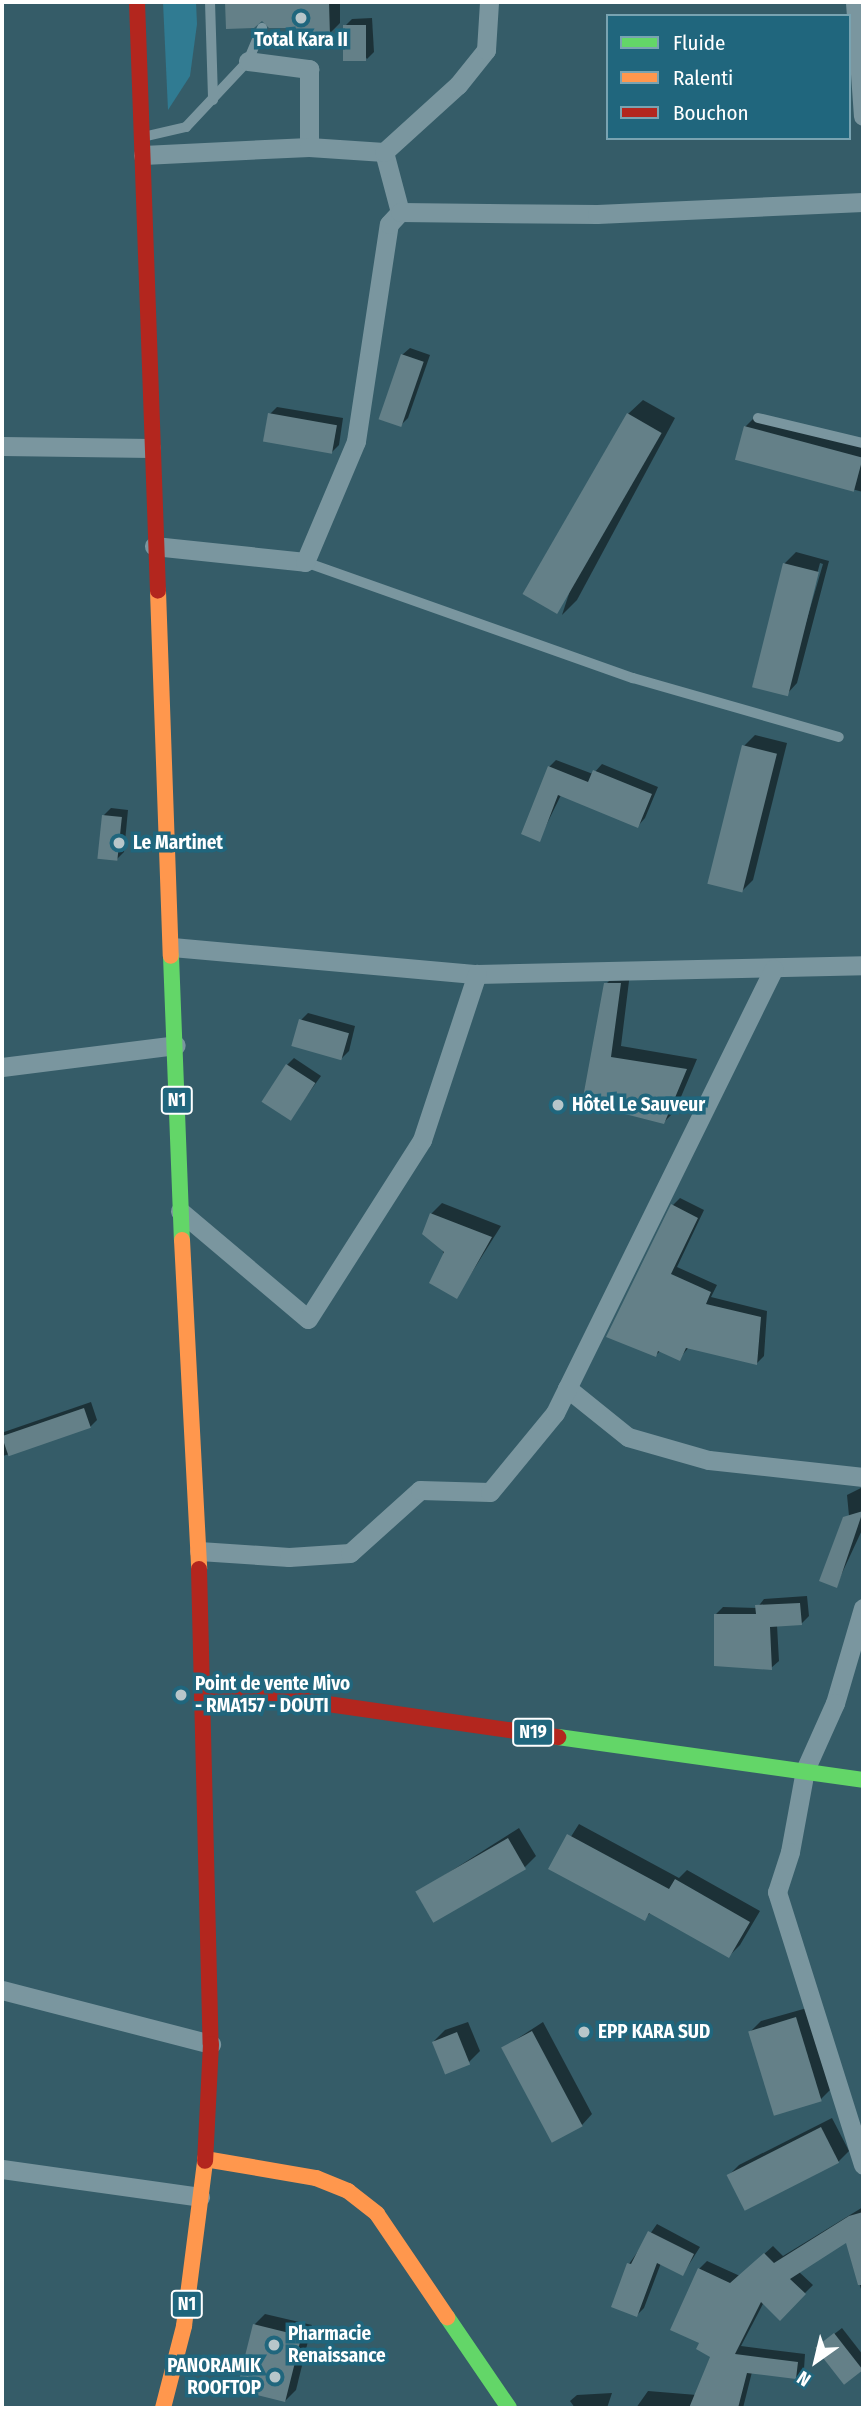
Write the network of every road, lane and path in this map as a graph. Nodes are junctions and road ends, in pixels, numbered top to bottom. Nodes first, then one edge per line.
1 (137, 2) edge
2 (210, 2) edge
3 (489, 2) edge
4 (855, 2) edge
5 (262, 28) dead end
6 (248, 61) junction
7 (213, 100) junction
8 (863, 116) edge
9 (143, 146) junction
10 (309, 147) junction
11 (384, 152) junction
12 (863, 202) edge
13 (400, 212) junction
14 (758, 418) dead end
15 (863, 443) edge
16 (2, 446) edge
17 (151, 447) junction
18 (154, 546) junction
19 (305, 562) junction
20 (839, 737) dead end
21 (172, 947) junction
22 (863, 965) edge
23 (773, 969) junction
24 (477, 974) junction
25 (176, 1045) junction
26 (2, 1067) edge
27 (180, 1211) junction
28 (567, 1388) junction
29 (863, 1477) edge
30 (199, 1551) junction
31 (863, 1608) edge
32 (204, 1686) junction
33 (804, 1770) junction
34 (863, 1780) edge
35 (2, 1990) edge
36 (211, 2044) junction
37 (205, 2159) junction
38 (863, 2165) edge
39 (2, 2169) edge
40 (200, 2197) junction
41 (163, 2408) edge
42 (509, 2408) edge

1 - 9 main road, N1
2 - 7 lane
3 - 11 street
4 - 8 street
5 - 6 lane
6 - 7 lane
6 - 10 street
7 - 9 lane
9 - 10 street
9 - 17 main road, N1
10 - 11 street
11 - 13 street
12 - 13 street
13 - 19 street
14 - 15 lane
16 - 17 street
17 - 18 main road, N1
18 - 19 street
18 - 21 main road, N1
19 - 20 lane
21 - 24 street
21 - 25 main road, N1
22 - 23 street
23 - 24 street
23 - 28 street
24 - 27 street
25 - 26 street
25 - 27 main road, N1
27 - 30 main road, N1
28 - 29 street
28 - 30 street
30 - 32 main road, N1
31 - 33 street
32 - 33 main road, N19
32 - 36 main road, N1
33 - 34 main road, N19
33 - 38 street
35 - 36 street
36 - 37 main road, N1
37 - 40 main road, N1
37 - 42 main road
39 - 40 street
40 - 41 main road, N1

